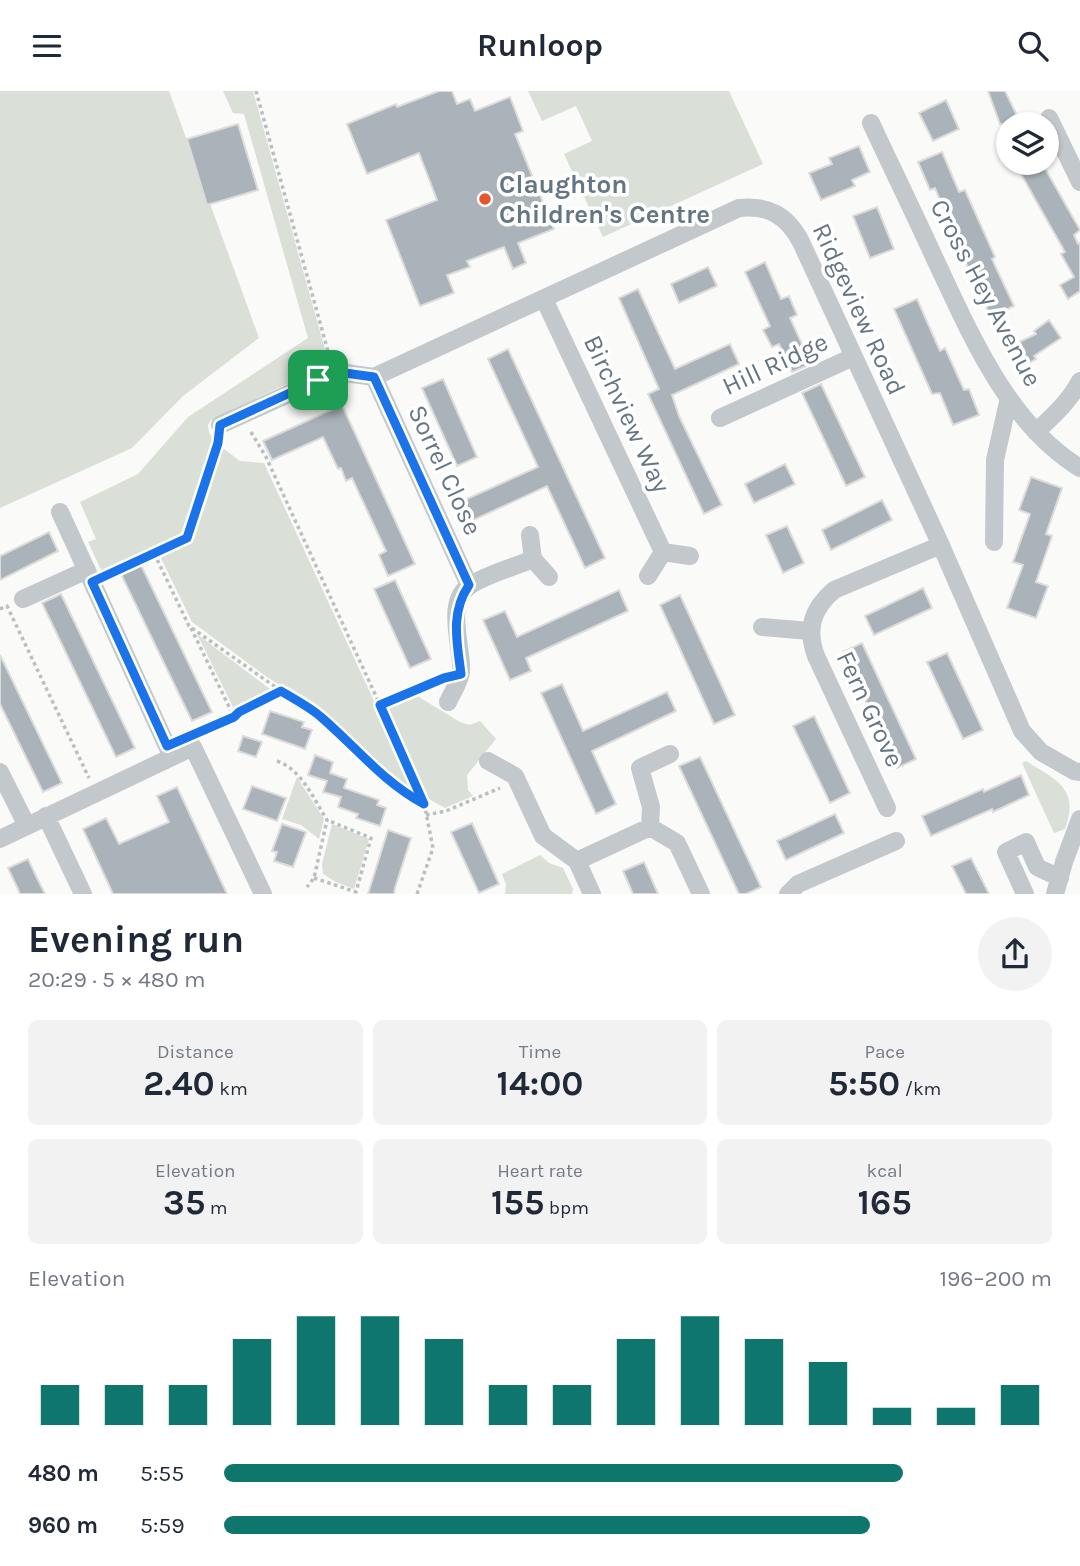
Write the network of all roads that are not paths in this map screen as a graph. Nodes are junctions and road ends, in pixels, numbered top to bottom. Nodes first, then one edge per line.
1 (871, 123) dead end
2 (1059, 139) edge
3 (1080, 182) edge
4 (544, 299) junction
5 (853, 357) junction
6 (374, 377) junction
7 (1080, 381) edge
8 (1009, 398) junction
9 (720, 418) dead end
10 (220, 425) road end
11 (1036, 432) junction
12 (1080, 468) edge
13 (60, 512) dead end
14 (530, 535) dead end
15 (994, 543) dead end
16 (940, 545) junction
17 (663, 552) junction
18 (690, 556) dead end
19 (533, 559) junction
20 (89, 576) junction
21 (648, 576) dead end
22 (549, 577) dead end
23 (469, 585) junction
24 (23, 599) dead end
25 (762, 627) dead end
26 (810, 631) junction
27 (448, 702) dead end
28 (170, 752) junction
29 (670, 754) dead end
30 (488, 761) dead end
31 (0, 772) edge
32 (1080, 772) edge
33 (887, 808) dead end
34 (46, 816) junction
35 (1080, 819) edge
36 (27, 826) junction
37 (650, 827) junction
38 (0, 839) edge
39 (895, 841) dead end
40 (1075, 847) edge
41 (578, 861) junction
42 (1057, 886) edge
43 (83, 894) edge
44 (264, 894) edge
45 (592, 894) edge
46 (701, 894) edge
47 (788, 894) edge
48 (1025, 894) edge

1 - 8 street, Cross Hey Avenue
2 - 3 street
4 - 5 street, Ridgeview Road
4 - 6 street, Ridgeview Road
4 - 17 street, Birchview Way
5 - 9 street, Hill Ridge
5 - 16 street, Ridgeview Road
6 - 10 street
6 - 23 street, Sorrel Close
7 - 11 street
8 - 11 street, Cross Hey Avenue
8 - 15 street
11 - 12 street, Cross Hey Avenue
13 - 20 street
14 - 19 street
16 - 26 street, Fern Grove
16 - 32 street, Ridgeview Road
17 - 18 street
17 - 21 street
19 - 22 street
19 - 23 street
20 - 24 street
20 - 28 street
23 - 27 street
25 - 26 street, Fern Grove
26 - 33 street, Fern Grove
28 - 34 street
28 - 44 street
29 - 37 street
30 - 41 street
31 - 36 street
34 - 36 street
34 - 43 street
35 - 40 street
36 - 38 street
37 - 41 street
37 - 46 street
39 - 47 street
40 - 42 street
41 - 45 street
42 - 48 street

